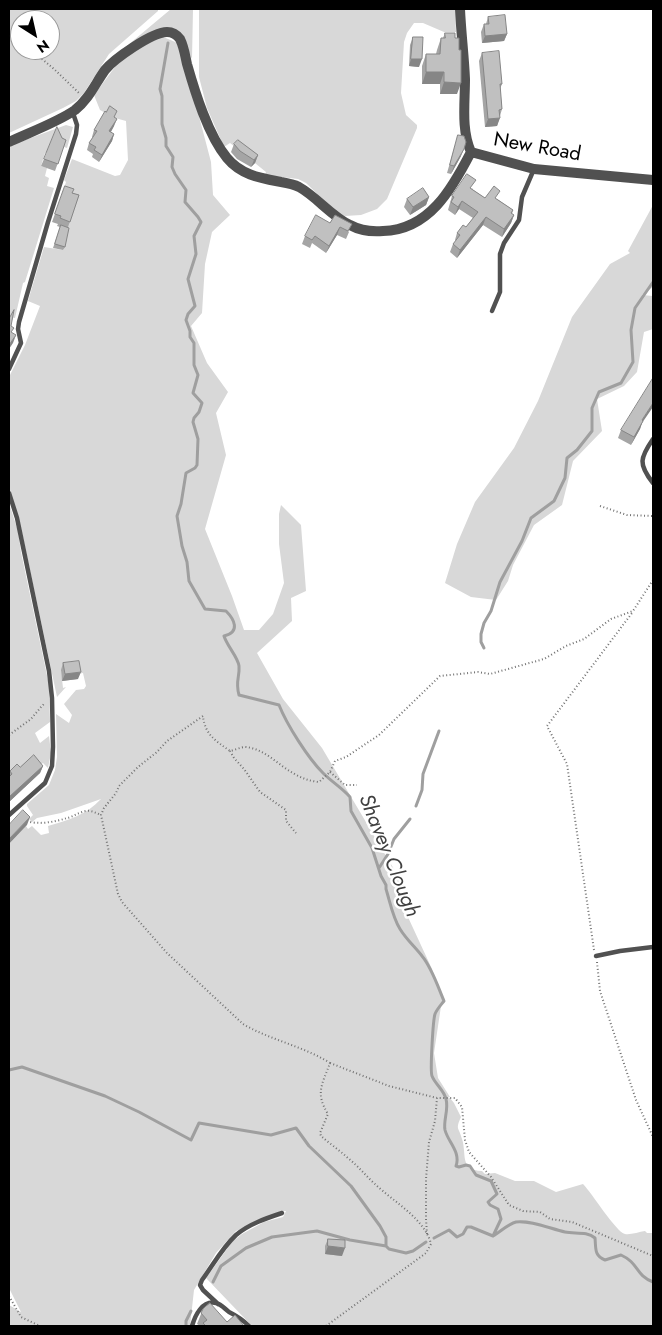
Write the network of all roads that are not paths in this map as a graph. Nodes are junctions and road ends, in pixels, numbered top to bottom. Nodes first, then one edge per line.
1 (460, 9) edge
2 (72, 112) junction
3 (9, 142) edge
4 (471, 152) junction
5 (534, 170) junction
6 (653, 180) edge
7 (492, 311) dead end
8 (9, 369) edge
9 (653, 439) edge
10 (653, 483) edge
11 (9, 493) edge
12 (9, 815) edge
13 (653, 947) edge
14 (596, 956) road end
15 (282, 1213) dead end
16 (218, 1304) junction
17 (192, 1326) edge
18 (249, 1326) edge

1 - 4 street, New Road
2 - 3 street
2 - 4 street
2 - 8 lane
4 - 5 street, New Road
5 - 6 street, New Road
5 - 7 lane
9 - 10 lane
11 - 12 lane
13 - 14 lane
15 - 16 lane
16 - 17 lane
16 - 18 lane

